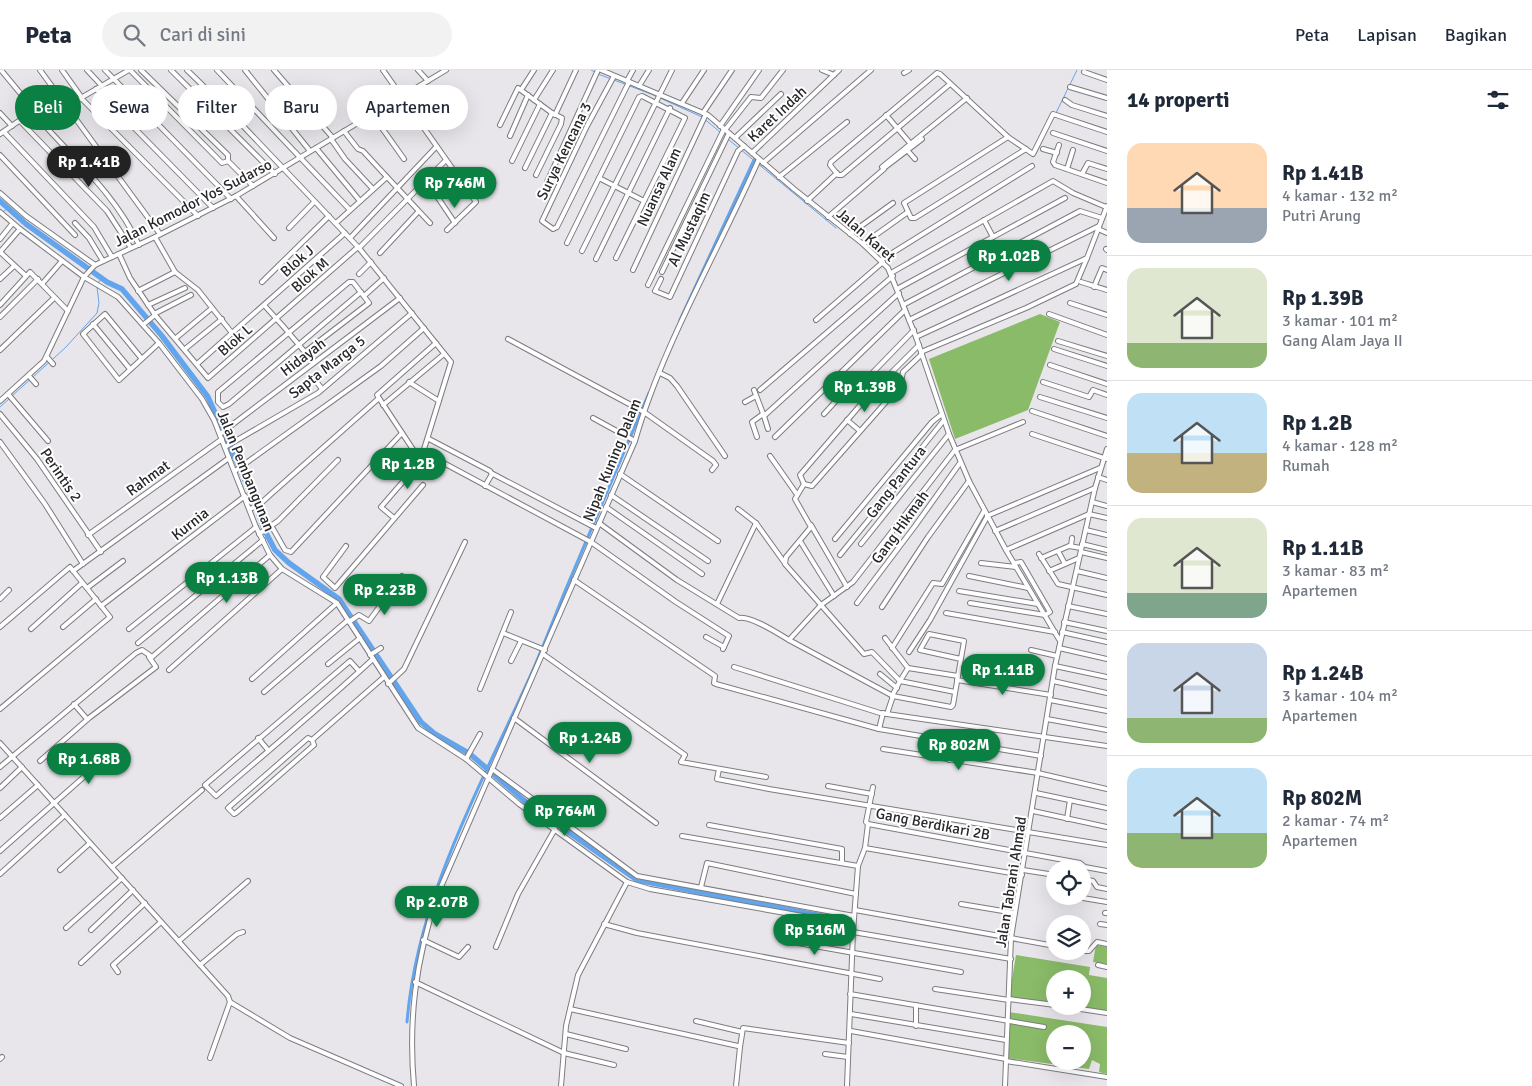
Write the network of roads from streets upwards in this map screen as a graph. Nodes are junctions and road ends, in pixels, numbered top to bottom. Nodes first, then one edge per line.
1 (1, 70) edge
2 (40, 70) edge
3 (62, 70) edge
4 (88, 70) edge
5 (105, 70) edge
6 (129, 70) edge
7 (141, 70) edge
8 (171, 70) edge
9 (187, 70) edge
10 (217, 70) edge
11 (245, 70) edge
12 (274, 70) edge
13 (383, 70) edge
14 (418, 70) edge
15 (446, 70) edge
16 (534, 70) edge
17 (553, 70) edge
18 (576, 70) edge
19 (599, 70) edge
20 (614, 70) edge
21 (633, 70) edge
22 (649, 70) edge
23 (672, 70) edge
24 (704, 70) edge
25 (732, 70) edge
26 (759, 70) edge
27 (782, 70) edge
28 (822, 70) edge
29 (839, 70) edge
30 (871, 70) edge
31 (909, 70) edge
32 (945, 70) edge
33 (1084, 72) dead end
34 (904, 74) dead end
35 (940, 74) junction
36 (834, 75) junction
37 (613, 76) junction
38 (113, 80) junction
39 (1107, 80) edge
40 (428, 81) junction
41 (628, 82) junction
42 (950, 84) junction
43 (51, 85) edge
44 (72, 85) edge
45 (101, 85) edge
46 (104, 85) edge
47 (395, 85) edge
48 (421, 85) edge
49 (639, 86) junction
50 (1070, 86) dead end
51 (15, 87) edge
52 (521, 90) junction
53 (91, 92) edge
54 (781, 94) dead end
55 (528, 95) junction
56 (659, 95) junction
57 (81, 98) joint
58 (966, 98) junction
59 (1107, 98) edge
60 (534, 100) junction
61 (1065, 100) dead end
62 (655, 102) junction
63 (682, 103) junction
64 (540, 104) junction
65 (670, 108) junction
66 (0, 113) edge
67 (554, 114) junction
68 (705, 114) junction
69 (886, 115) junction
70 (1107, 116) edge
71 (847, 122) dead end
72 (15, 124) edge
73 (561, 124) junction
74 (81, 125) edge
75 (500, 125) dead end
76 (12, 126) junction
77 (897, 128) junction
78 (347, 129) edge
79 (571, 129) junction
80 (29, 130) edge
81 (49, 130) edge
82 (136, 130) edge
83 (383, 130) edge
84 (425, 130) edge
85 (723, 130) junction
86 (344, 131) junction
87 (1107, 132) edge
88 (2, 133) edge
89 (1053, 133) dead end
90 (728, 134) junction
91 (510, 136) dead end
92 (1008, 137) junction
93 (332, 138) junction
94 (735, 138) junction
95 (922, 139) dead end
96 (910, 143) junction
97 (743, 146) junction
98 (1059, 146) dead end
99 (436, 147) junction
100 (316, 148) junction
101 (1026, 149) junction
102 (1043, 149) dead end
103 (907, 150) junction
104 (1073, 150) dead end
105 (1107, 151) edge
106 (310, 152) junction
107 (752, 153) junction
108 (1057, 153) junction
109 (0, 155) edge
110 (300, 158) junction
111 (404, 159) dead end
112 (915, 159) dead end
113 (444, 160) junction
114 (228, 161) junction
115 (512, 161) dead end
116 (760, 162) junction
117 (1032, 166) dead end
118 (525, 168) dead end
119 (283, 169) junction
120 (451, 169) junction
121 (884, 169) junction
122 (1067, 169) junction
123 (1107, 169) edge
124 (837, 173) junction
125 (275, 174) junction
126 (1082, 174) junction
127 (536, 175) dead end
128 (387, 177) junction
129 (779, 177) junction
130 (599, 178) junction
131 (106, 182) dead end
132 (547, 182) dead end
133 (1107, 183) edge
134 (253, 186) junction
135 (614, 186) junction
136 (100, 187) junction
137 (373, 189) junction
138 (398, 189) junction
139 (0, 193) edge
140 (628, 193) junction
141 (236, 196) junction
142 (1065, 198) dead end
143 (231, 199) junction
144 (360, 200) junction
145 (408, 200) junction
146 (644, 200) junction
147 (807, 200) junction
148 (314, 202) junction
149 (893, 204) dead end
150 (1107, 207) edge
151 (213, 208) junction
152 (350, 210) junction
153 (418, 212) junction
154 (908, 212) junction
155 (1, 214) edge
156 (198, 216) junction
157 (329, 216) junction
158 (1104, 216) edge
159 (828, 217) junction
160 (6, 219) junction
161 (0, 220) edge
162 (984, 220) junction
163 (75, 223) dead end
164 (336, 223) junction
165 (430, 223) dead end
166 (454, 223) junction
167 (12, 224) junction
168 (288, 228) dead end
169 (1098, 228) junction
170 (20, 230) junction
171 (447, 230) dead end
172 (345, 233) junction
173 (1107, 233) edge
174 (160, 234) junction
175 (850, 234) junction
176 (75, 235) dead end
177 (156, 237) junction
178 (993, 237) junction
179 (274, 238) dead end
180 (350, 238) junction
181 (0, 239) edge
182 (567, 243) dead end
183 (862, 244) junction
184 (139, 245) junction
185 (359, 247) junction
186 (132, 248) junction
187 (582, 251) dead end
188 (380, 252) dead end
189 (2, 253) edge
190 (119, 254) junction
191 (112, 257) junction
192 (616, 258) dead end
193 (1087, 258) junction
194 (596, 259) dead end
195 (0, 260) edge
196 (62, 260) junction
197 (103, 261) junction
198 (882, 261) junction
199 (371, 262) junction
200 (14, 266) junction
201 (93, 266) junction
202 (633, 270) dead end
203 (1107, 270) edge
204 (175, 272) junction
205 (662, 272) dead end
206 (359, 274) dead end
207 (86, 275) junction
208 (892, 275) junction
209 (26, 276) junction
210 (384, 278) junction
211 (0, 279) edge
212 (38, 279) junction
213 (660, 279) dead end
214 (262, 282) dead end
215 (1081, 282) dead end
216 (42, 284) junction
217 (648, 285) dead end
218 (1094, 287) junction
219 (184, 288) dead end
220 (1107, 290) edge
221 (138, 291) junction
222 (898, 291) junction
223 (362, 294) junction
224 (191, 295) dead end
225 (54, 298) junction
226 (400, 298) junction
227 (1070, 303) dead end
228 (148, 304) junction
229 (0, 305) edge
230 (264, 305) junction
231 (903, 305) junction
232 (212, 308) junction
233 (905, 310) junction
234 (68, 311) junction
235 (412, 313) junction
236 (1049, 314) dead end
237 (1107, 315) edge
238 (153, 316) junction
239 (0, 317) edge
240 (222, 319) junction
241 (277, 319) junction
242 (816, 320) dead end
243 (909, 320) junction
244 (145, 323) junction
245 (93, 324) junction
246 (424, 328) junction
247 (914, 330) junction
248 (232, 333) junction
249 (288, 333) junction
250 (1107, 335) edge
251 (916, 337) junction
252 (176, 338) junction
253 (508, 339) dead end
254 (1058, 341) dead end
255 (159, 343) junction
256 (436, 343) junction
257 (299, 344) junction
258 (919, 345) junction
259 (185, 349) junction
260 (1054, 349) dead end
261 (0, 350) edge
262 (922, 353) junction
263 (444, 354) junction
264 (1107, 356) edge
265 (142, 359) junction
266 (197, 364) junction
267 (1050, 365) dead end
268 (1107, 366) edge
269 (130, 370) junction
270 (660, 373) junction
271 (30, 378) junction
272 (316, 381) dead end
273 (409, 382) junction
274 (1043, 382) dead end
275 (36, 384) dead end
276 (1107, 384) edge
277 (322, 389) junction
278 (754, 390) dead end
279 (760, 390) dead end
280 (9, 395) junction
281 (1107, 395) edge
282 (756, 396) junction
283 (1040, 397) dead end
284 (378, 399) junction
285 (0, 401) edge
286 (439, 401) junction
287 (217, 402) junction
288 (745, 402) dead end
289 (383, 405) junction
290 (208, 406) junction
291 (643, 411) junction
292 (1032, 411) dead end
293 (0, 414) edge
294 (824, 414) dead end
295 (942, 414) junction
296 (764, 415) junction
297 (593, 418) dead end
298 (1107, 418) edge
299 (848, 420) junction
300 (944, 420) junction
301 (1023, 422) dead end
302 (768, 429) dead end
303 (860, 431) junction
304 (221, 433) junction
305 (402, 434) junction
306 (949, 434) junction
307 (1032, 434) dead end
308 (1107, 436) edge
309 (757, 437) dead end
310 (775, 437) dead end
311 (429, 438) dead end
312 (222, 439) junction
313 (632, 439) junction
314 (48, 441) dead end
315 (0, 442) edge
316 (226, 446) junction
317 (1107, 449) edge
318 (955, 450) junction
319 (424, 454) junction
320 (725, 456) dead end
321 (770, 456) dead end
322 (229, 458) junction
323 (1105, 458) edge
324 (338, 460) dead end
325 (960, 463) junction
326 (1100, 468) junction
327 (236, 470) junction
328 (712, 470) dead end
329 (493, 474) dead end
330 (620, 474) junction
331 (1098, 477) junction
332 (1107, 480) edge
333 (969, 481) junction
334 (804, 484) junction
335 (423, 485) dead end
336 (485, 486) junction
337 (1095, 488) junction
338 (796, 493) junction
339 (611, 495) junction
340 (245, 496) junction
341 (1092, 502) junction
342 (1107, 506) edge
343 (606, 507) junction
344 (252, 508) junction
345 (738, 509) dead end
346 (984, 511) junction
347 (1089, 514) junction
348 (987, 517) junction
349 (394, 518) junction
350 (1107, 518) edge
351 (599, 523) junction
352 (756, 524) junction
353 (811, 525) junction
354 (256, 527) junction
355 (270, 528) junction
356 (596, 528) junction
357 (1086, 530) junction
358 (995, 531) junction
359 (261, 533) junction
360 (88, 535) junction
361 (1107, 535) edge
362 (1072, 538) dead end
363 (835, 539) dead end
364 (262, 540) junction
365 (718, 541) dead end
366 (800, 541) junction
367 (464, 542) dead end
368 (590, 542) junction
369 (861, 544) dead end
370 (346, 546) dead end
371 (1071, 546) junction
372 (1082, 548) junction
373 (1006, 550) junction
374 (1107, 550) edge
375 (1058, 551) junction
376 (100, 552) junction
377 (270, 556) junction
378 (840, 556) dead end
379 (1079, 558) junction
380 (1107, 558) edge
381 (708, 560) dead end
382 (123, 561) dead end
383 (784, 562) junction
384 (981, 563) dead end
385 (83, 564) junction
386 (1065, 564) junction
387 (1015, 565) junction
388 (282, 569) junction
389 (73, 571) junction
390 (1049, 571) junction
391 (1076, 571) junction
392 (702, 574) dead end
393 (402, 576) dead end
394 (969, 576) dead end
395 (1107, 578) edge
396 (574, 580) junction
397 (82, 583) junction
398 (1035, 585) junction
399 (847, 587) junction
400 (1073, 587) junction
401 (87, 588) junction
402 (1028, 588) junction
403 (10, 590) dead end
404 (959, 591) dead end
405 (1107, 595) edge
406 (834, 596) junction
407 (1042, 596) junction
408 (0, 599) edge
409 (96, 599) junction
410 (1035, 600) junction
411 (857, 603) dead end
412 (970, 603) dead end
413 (337, 604) junction
414 (717, 604) junction
415 (1038, 604) junction
416 (102, 606) junction
417 (821, 606) junction
418 (882, 606) dead end
419 (1068, 606) junction
420 (511, 612) dead end
421 (946, 613) dead end
422 (1107, 614) edge
423 (1045, 615) junction
424 (349, 621) junction
425 (1064, 622) junction
426 (0, 627) edge
427 (63, 627) dead end
428 (31, 629) dead end
429 (129, 629) dead end
430 (1055, 632) junction
431 (1062, 632) junction
432 (1107, 632) edge
433 (503, 633) junction
434 (706, 637) dead end
435 (360, 638) junction
436 (885, 638) dead end
437 (789, 640) junction
438 (521, 641) junction
439 (1060, 641) junction
440 (1107, 642) edge
441 (138, 643) dead end
442 (381, 648) dead end
443 (892, 648) junction
444 (1058, 648) junction
445 (543, 650) junction
446 (1030, 650) dead end
447 (908, 652) dead end
448 (151, 656) junction
449 (371, 656) junction
450 (1057, 656) junction
451 (961, 659) junction
452 (1107, 659) edge
453 (511, 662) dead end
454 (328, 664) dead end
455 (1055, 666) junction
456 (734, 667) dead end
457 (908, 668) junction
458 (169, 670) dead end
459 (359, 672) junction
460 (880, 674) dead end
461 (384, 677) junction
462 (1107, 677) edge
463 (958, 678) junction
464 (252, 679) dead end
465 (1053, 681) junction
466 (900, 682) junction
467 (389, 683) junction
468 (897, 688) junction
469 (480, 689) dead end
470 (264, 692) dead end
471 (955, 692) junction
472 (1107, 693) edge
473 (892, 696) junction
474 (1050, 697) junction
475 (74, 704) junction
476 (0, 710) edge
477 (1107, 711) edge
478 (885, 714) junction
479 (514, 718) junction
480 (87, 719) junction
481 (1047, 719) junction
482 (879, 729) junction
483 (1107, 730) edge
484 (480, 734) dead end
485 (1044, 736) junction
486 (258, 738) junction
487 (312, 740) junction
488 (953, 741) junction
489 (0, 743) edge
490 (1107, 746) edge
491 (268, 750) junction
492 (883, 750) dead end
493 (112, 752) dead end
494 (12, 756) junction
495 (1041, 756) junction
496 (467, 758) junction
497 (949, 760) junction
498 (40, 761) dead end
499 (0, 767) edge
500 (22, 767) junction
501 (719, 769) junction
502 (492, 770) junction
503 (1038, 774) junction
504 (487, 776) junction
505 (766, 777) dead end
506 (38, 785) junction
507 (828, 786) dead end
508 (873, 787) dead end
509 (0, 788) edge
510 (1107, 789) edge
511 (202, 790) dead end
512 (1036, 792) junction
513 (872, 794) junction
514 (1070, 800) junction
515 (55, 804) junction
516 (869, 806) junction
517 (1107, 808) edge
518 (1033, 811) junction
519 (65, 815) junction
520 (0, 818) edge
521 (1067, 819) junction
522 (656, 823) dead end
523 (867, 823) junction
524 (709, 825) dead end
525 (1107, 827) edge
526 (555, 829) junction
527 (1029, 832) junction
528 (682, 836) dead end
529 (90, 843) junction
530 (1107, 845) edge
531 (865, 848) junction
532 (0, 851) edge
533 (1026, 852) junction
534 (842, 863) junction
535 (858, 866) junction
536 (112, 867) junction
537 (60, 870) dead end
538 (1023, 870) junction
539 (1107, 871) edge
540 (0, 874) edge
541 (1046, 874) edge
542 (1022, 875) junction
543 (122, 878) junction
544 (248, 881) dead end
545 (1091, 881) edge
546 (627, 882) junction
547 (702, 887) junction
548 (1107, 889) edge
549 (133, 890) junction
550 (856, 894) junction
551 (753, 896) junction
552 (1091, 899) edge
553 (1107, 902) edge
554 (145, 904) junction
555 (961, 904) dead end
556 (751, 908) junction
557 (855, 910) junction
558 (1015, 913) junction
559 (854, 916) junction
560 (161, 922) junction
561 (604, 924) junction
562 (1100, 924) dead end
563 (1107, 925) edge
564 (853, 926) junction
565 (66, 928) dead end
566 (92, 930) dead end
567 (243, 932) dead end
568 (853, 932) junction
569 (1011, 938) junction
570 (423, 940) junction
571 (781, 940) dead end
572 (178, 941) junction
573 (1046, 944) edge
574 (1107, 944) edge
575 (468, 947) dead end
576 (496, 947) dead end
577 (1091, 949) edge
578 (852, 954) junction
579 (1011, 959) junction
580 (81, 963) dead end
581 (200, 965) junction
582 (1098, 965) dead end
583 (1107, 967) edge
584 (118, 972) dead end
585 (961, 972) dead end
586 (850, 974) junction
587 (880, 979) dead end
588 (415, 982) junction
589 (935, 989) dead end
590 (850, 994) junction
591 (1009, 999) junction
592 (230, 1002) junction
593 (1046, 1004) edge
594 (916, 1005) junction
595 (570, 1009) junction
596 (1091, 1011) edge
597 (1107, 1013) edge
598 (851, 1014) dead end
599 (696, 1021) dead end
600 (1007, 1021) junction
601 (916, 1026) junction
602 (1044, 1026) dead end
603 (851, 1031) dead end
604 (742, 1032) junction
605 (566, 1034) junction
606 (1006, 1040) junction
607 (849, 1043) junction
608 (740, 1046) junction
609 (626, 1049) dead end
610 (564, 1053) junction
611 (825, 1054) dead end
612 (848, 1057) junction
613 (210, 1058) dead end
614 (1006, 1060) junction
615 (614, 1066) dead end
616 (1107, 1076) edge
617 (401, 1086) edge
618 (414, 1086) edge
619 (561, 1086) edge
620 (736, 1086) edge
621 (847, 1086) edge
622 (1005, 1086) edge

1 - 51 street
2 - 43 street
3 - 44 street
4 - 45 street
5 - 38 street
6 - 38 street
6 - 114 street
7 - 114 street
8 - 125 street
9 - 119 street
10 - 110 street
11 - 106 street
12 - 93 street
13 - 47 street
14 - 40 street
15 - 40 street, Jalan Komodor Yos Sudarso
16 - 52 street
17 - 60 street
18 - 67 street
19 - 37 street, Jalan Karet
19 - 79 street
20 - 37 street, Surya Kencana 3
21 - 41 street
22 - 49 street
23 - 56 street
24 - 63 street
25 - 68 street, Nuansa Alam
26 - 85 street
27 - 85 street
28 - 36 street
29 - 36 street, Karet Indah
30 - 116 street
31 - 34 street
32 - 35 street
33 - 39 street
35 - 42 street
35 - 69 street
36 - 107 street, Karet Indah
37 - 41 street, Jalan Karet
37 - 41 street, Surya Kencana 3
38 - 46 street
38 - 143 street
40 - 48 street, Jalan Komodor Yos Sudarso
41 - 49 street, Jalan Karet
42 - 58 street
42 - 77 street
49 - 56 street, Jalan Karet
50 - 59 street
52 - 55 street
52 - 75 street
53 - 57 street
54 - 94 street
55 - 60 street
55 - 91 street
56 - 62 street
56 - 63 street, Jalan Karet
57 - 156 street
58 - 92 street
58 - 96 street
60 - 64 street
61 - 70 street
62 - 65 street
62 - 130 street
62 - 135 street
63 - 68 street, Jalan Karet
64 - 67 street
64 - 115 street
65 - 140 street
65 - 146 street
66 - 76 street
67 - 73 street
67 - 118 street
68 - 85 street, Jalan Karet
68 - 202 street, Nuansa Alam
69 - 77 street
69 - 124 street
71 - 129 street
72 - 76 street
73 - 79 street
73 - 127 street
74 - 174 street
76 - 88 street
77 - 96 street
77 - 124 street
78 - 86 street, Jalan Komodor Yos Sudarso
79 - 132 street
80 - 186 street
81 - 136 street
82 - 151 street
83 - 111 street
84 - 99 street
85 - 90 street, Jalan Karet
85 - 217 street
86 - 93 street, Jalan Komodor Yos Sudarso
86 - 128 street
87 - 101 street
88 - 191 street
89 - 105 street
90 - 94 street, Jalan Karet
90 - 205 street
92 - 101 street
92 - 154 street
93 - 100 street, Jalan Komodor Yos Sudarso
93 - 137 street
94 - 97 street, Jalan Karet
95 - 103 street
96 - 121 street
97 - 107 street, Jalan Karet
97 - 213 street, Al Mustaqim
98 - 108 street
99 - 113 street
99 - 138 street
100 - 106 street, Jalan Komodor Yos Sudarso
100 - 144 street
101 - 154 street
102 - 108 street
103 - 112 street
103 - 121 street
104 - 122 street
106 - 110 street, Jalan Komodor Yos Sudarso
107 - 116 street, Jalan Karet
108 - 122 street
109 - 176 street
110 - 119 street, Jalan Komodor Yos Sudarso
110 - 152 street
113 - 120 street
113 - 145 street, Blok M
114 - 134 street
116 - 129 street, Jalan Karet
116 - 270 street, Nipah Kuning Dalam
117 - 198 street
119 - 125 street, Jalan Komodor Yos Sudarso
119 - 148 street
120 - 166 street
120 - 166 street
121 - 159 street
122 - 126 street
123 - 126 street
124 - 147 street
125 - 134 street, Jalan Komodor Yos Sudarso
126 - 133 street
128 - 137 street
128 - 138 street
129 - 147 street, Jalan Karet
130 - 135 street
130 - 182 street
131 - 136 street
134 - 141 street, Jalan Komodor Yos Sudarso
135 - 140 street
135 - 187 street
136 - 184 street
137 - 144 street
138 - 145 street
138 - 180 street
139 - 201 street
140 - 146 street
140 - 194 street
141 - 143 street, Jalan Komodor Yos Sudarso
141 - 179 street
142 - 178 street
143 - 151 street, Jalan Komodor Yos Sudarso
144 - 152 street
145 - 153 street
145 - 185 street, Blok M
146 - 192 street
147 - 159 street, Jalan Karet
148 - 157 street
148 - 168 street
149 - 175 street
150 - 158 street
150 - 162 street
151 - 156 street, Jalan Komodor Yos Sudarso
152 - 164 street
153 - 165 street
153 - 188 street
154 - 183 street
155 - 160 street, Jalan Pembangunan
156 - 174 street, Jalan Komodor Yos Sudarso
157 - 164 street
157 - 214 street
158 - 169 street
158 - 231 street
159 - 175 street, Jalan Karet
160 - 161 street
160 - 167 street, Jalan Pembangunan
162 - 178 street
162 - 208 street
163 - 197 street
164 - 172 street
166 - 171 street
167 - 170 street, Jalan Pembangunan
167 - 181 street
169 - 173 street
169 - 193 street
169 - 243 street
170 - 189 street
170 - 196 street, Jalan Pembangunan
172 - 180 street
172 - 230 street, Blok J
174 - 177 street, Jalan Komodor Yos Sudarso
175 - 183 street, Jalan Karet
177 - 184 street, Jalan Komodor Yos Sudarso
177 - 204 street
178 - 222 street
180 - 185 street
183 - 198 street, Jalan Karet
184 - 186 street, Jalan Komodor Yos Sudarso
185 - 199 street
185 - 241 street, Blok M
186 - 190 street, Jalan Komodor Yos Sudarso
189 - 195 street
189 - 200 street
190 - 191 street, Jalan Komodor Yos Sudarso
190 - 221 street
191 - 197 street, Jalan Komodor Yos Sudarso
193 - 251 street
193 - 262 street
196 - 207 street, Jalan Pembangunan
196 - 216 street
197 - 201 street, Jalan Komodor Yos Sudarso
198 - 208 street, Jalan Karet
198 - 242 street
199 - 206 street
199 - 210 street
200 - 209 street
200 - 211 street
201 - 207 street, Jalan Komodor Yos Sudarso
203 - 218 street
204 - 221 street
204 - 232 street
207 - 234 street, Jalan Komodor Yos Sudarso
207 - 244 street, Jalan Pembangunan
208 - 222 street, Jalan Karet
208 - 279 street
209 - 212 street
209 - 229 street
210 - 223 street
210 - 226 street
212 - 216 street
212 - 239 street
215 - 218 street
216 - 225 street
218 - 220 street
219 - 228 street
221 - 228 street
222 - 231 street, Jalan Karet
222 - 296 street
223 - 249 street
223 - 257 street
223 - 257 street
224 - 238 street
225 - 234 street
225 - 261 street
226 - 235 street
226 - 304 street, Hidayah
227 - 237 street
228 - 238 street
230 - 241 street
230 - 248 street, Blok J
231 - 233 street, Jalan Karet
232 - 240 street
232 - 252 street
233 - 243 street, Jalan Karet
233 - 310 street
234 - 271 street, Jalan Komodor Yos Sudarso
235 - 246 street
235 - 277 street, Sapta Marga 5
236 - 250 street
238 - 244 street
238 - 252 street
240 - 248 street
240 - 259 street
241 - 249 street
241 - 266 street, Blok L
243 - 247 street, Jalan Karet
244 - 255 street, Jalan Pembangunan
245 - 265 street
245 - 269 street
245 - 269 street
246 - 256 street
246 - 327 street
247 - 251 street, Jalan Karet
247 - 294 street
248 - 266 street, Blok J
249 - 257 street
249 - 287 street
251 - 258 street, Jalan Karet
252 - 259 street
253 - 291 street
254 - 264 street
255 - 265 street
255 - 290 street, Jalan Pembangunan
256 - 263 street
256 - 284 street
257 - 287 street
258 - 262 street, Jalan Karet
258 - 299 street
259 - 266 street
260 - 268 street
262 - 295 street, Jalan Karet
262 - 303 street
263 - 273 street
263 - 286 street
265 - 269 street
267 - 276 street
270 - 291 street, Nipah Kuning Dalam
270 - 320 street
271 - 275 street
271 - 280 street, Jalan Komodor Yos Sudarso
272 - 277 street
273 - 286 street
273 - 289 street
274 - 281 street
277 - 316 street, Sapta Marga 5
278 - 282 street
280 - 285 street, Jalan Komodor Yos Sudarso
280 - 314 street
282 - 288 street
282 - 296 street
283 - 298 street
284 - 289 street
284 - 344 street
286 - 319 street
287 - 290 street
289 - 305 street
290 - 304 street, Jalan Pembangunan
291 - 313 street, Nipah Kuning Dalam
291 - 328 street
292 - 308 street
293 - 360 street, Perintis 2
295 - 300 street, Jalan Karet
295 - 363 street
296 - 302 street
296 - 309 street
297 - 313 street
299 - 303 street
299 - 334 street
300 - 306 street, Jalan Karet
300 - 378 street
301 - 318 street
303 - 334 street
304 - 312 street, Jalan Pembangunan
305 - 319 street
305 - 355 street
306 - 318 street, Jalan Karet
306 - 369 street, Gang Pantura
307 - 323 street
311 - 336 street
312 - 316 street, Jalan Pembangunan
312 - 360 street, Rahmat
313 - 330 street, Nipah Kuning Dalam
315 - 385 street
316 - 322 street, Jalan Pembangunan
317 - 323 street, Jalan Tabrani Ahmad
318 - 325 street, Jalan Karet
318 - 399 street
319 - 336 street
319 - 349 street
321 - 338 street
322 - 327 street, Jalan Pembangunan
322 - 376 street
323 - 326 street, Jalan Tabrani Ahmad
324 - 355 street
325 - 333 street, Jalan Karet
325 - 411 street, Gang Hikmah
326 - 331 street, Jalan Tabrani Ahmad
326 - 348 street
327 - 340 street, Jalan Pembangunan
329 - 356 street
330 - 339 street, Nipah Kuning Dalam
330 - 365 street
331 - 332 street
331 - 337 street, Jalan Tabrani Ahmad
333 - 346 street, Jalan Karet
333 - 418 street
334 - 338 street
335 - 349 street
336 - 368 street
337 - 341 street, Jalan Tabrani Ahmad
337 - 358 street
338 - 353 street
339 - 343 street, Nipah Kuning Dalam
339 - 381 street
340 - 344 street, Jalan Pembangunan
340 - 416 street, Kurnia
341 - 342 street
341 - 347 street, Jalan Tabrani Ahmad
343 - 351 street, Nipah Kuning Dalam
343 - 392 street
344 - 354 street, Jalan Pembangunan
345 - 352 street
346 - 348 street, Jalan Karet
346 - 443 street
347 - 350 street
347 - 357 street, Jalan Tabrani Ahmad
347 - 373 street
348 - 358 street, Jalan Karet
348 - 447 street
349 - 370 street
351 - 356 street, Nipah Kuning Dalam
351 - 414 street
352 - 383 street
352 - 414 street
353 - 366 street
353 - 399 street
354 - 359 street, Jalan Pembangunan
354 - 429 street
355 - 359 street
356 - 368 street, Nipah Kuning Dalam
357 - 361 street
357 - 372 street, Jalan Tabrani Ahmad
358 - 373 street, Jalan Karet
359 - 364 street, Jalan Pembangunan
360 - 376 street, Perintis 2
362 - 371 street
364 - 377 street, Jalan Pembangunan
364 - 441 street
366 - 383 street
366 - 406 street
367 - 467 street
368 - 396 street, Nipah Kuning Dalam
368 - 434 street
371 - 372 street
371 - 375 street
372 - 374 street
372 - 379 street, Jalan Tabrani Ahmad
372 - 380 street
373 - 387 street, Jalan Karet
375 - 386 street
375 - 390 street
376 - 385 street
377 - 388 street, Jalan Pembangunan
377 - 448 street
379 - 386 street
379 - 391 street, Jalan Tabrani Ahmad
382 - 401 street
383 - 417 street
384 - 387 street
385 - 389 street
386 - 390 street
387 - 398 street
387 - 402 street, Jalan Karet
388 - 413 street, Jalan Pembangunan
388 - 458 street
389 - 397 street
389 - 426 street
390 - 400 street
391 - 395 street
391 - 400 street, Jalan Tabrani Ahmad
393 - 424 street
394 - 402 street
396 - 445 street, Nipah Kuning Dalam
396 - 482 street
397 - 401 street
397 - 428 street
398 - 402 street
398 - 407 street
399 - 406 street
400 - 405 street
400 - 419 street, Jalan Tabrani Ahmad
401 - 409 street
402 - 410 street, Jalan Karet
403 - 408 street
404 - 415 street
406 - 417 street
407 - 410 street
407 - 423 street
409 - 416 street
409 - 427 street
410 - 415 street, Jalan Karet
412 - 423 street
413 - 424 street, Jalan Pembangunan
413 - 464 street
414 - 437 street
415 - 423 street, Jalan Karet
416 - 476 street
417 - 437 street
417 - 466 street
419 - 422 street
419 - 425 street, Jalan Tabrani Ahmad
420 - 433 street
421 - 430 street
423 - 430 street, Jalan Karet
424 - 435 street, Jalan Pembangunan
424 - 470 street
425 - 431 street, Jalan Tabrani Ahmad
425 - 432 street
430 - 439 street, Jalan Karet
431 - 439 street, Jalan Tabrani Ahmad
431 - 440 street
433 - 438 street
433 - 469 street
435 - 449 street, Jalan Pembangunan
435 - 454 street
436 - 443 street
437 - 473 street
438 - 445 street
438 - 453 street
439 - 444 street, Jalan Tabrani Ahmad
442 - 449 street
443 - 457 street
444 - 450 street, Jalan Tabrani Ahmad
444 - 452 street
445 - 479 street, Nipah Kuning Dalam
445 - 501 street
446 - 450 street
448 - 475 street
448 - 480 street
449 - 459 street
449 - 461 street, Jalan Pembangunan
450 - 455 street, Jalan Tabrani Ahmad
451 - 451 street
451 - 463 street
455 - 462 street
455 - 465 street, Jalan Tabrani Ahmad
456 - 478 street
457 - 463 street
457 - 466 street
459 - 486 street
459 - 491 street
460 - 468 street
461 - 467 street, Jalan Pembangunan
461 - 487 street
463 - 471 street
463 - 474 street
465 - 472 street
465 - 474 street, Jalan Tabrani Ahmad
466 - 468 street
466 - 471 street
467 - 496 street, Jalan Pembangunan
468 - 473 street
471 - 473 street
473 - 478 street
474 - 477 street
474 - 481 street, Jalan Tabrani Ahmad
475 - 480 street
475 - 494 street
478 - 482 street
478 - 485 street
479 - 502 street, Nipah Kuning Dalam
479 - 522 street
480 - 498 street
481 - 483 street
481 - 485 street, Jalan Tabrani Ahmad
482 - 488 street
484 - 496 street
485 - 490 street
485 - 495 street, Jalan Tabrani Ahmad
486 - 491 street
486 - 491 street
487 - 487 street
488 - 495 street
488 - 497 street
489 - 494 street
492 - 497 street
493 - 515 street
494 - 499 street
494 - 500 street
495 - 503 street, Jalan Tabrani Ahmad
496 - 504 street, Jalan Pembangunan
497 - 503 street
500 - 506 street
500 - 509 street
501 - 505 street
501 - 516 street
502 - 504 street, Nipah Kuning Dalam
502 - 547 street
503 - 510 street
503 - 512 street, Jalan Tabrani Ahmad
504 - 526 street, Jalan Pembangunan
504 - 570 street, Nipah Kuning Dalam
506 - 515 street
506 - 520 street
507 - 513 street
508 - 513 street
511 - 536 street
512 - 514 street
512 - 518 street, Jalan Tabrani Ahmad
513 - 516 street
514 - 517 street
514 - 521 street
515 - 519 street
515 - 532 street
516 - 523 street
516 - 527 street
518 - 521 street
518 - 527 street, Jalan Tabrani Ahmad
519 - 529 street
519 - 540 street
521 - 525 street
523 - 531 street
523 - 533 street, Gang Berdikari 2B
524 - 534 street
526 - 546 street, Jalan Pembangunan
526 - 576 street
527 - 530 street
527 - 533 street, Jalan Tabrani Ahmad
528 - 534 street
529 - 536 street
529 - 537 street
531 - 535 street
531 - 542 street
533 - 538 street, Jalan Tabrani Ahmad
533 - 539 street, Gang Berdikari 2B
534 - 535 street
535 - 550 street
536 - 543 street
538 - 541 street
538 - 542 street, Jalan Tabrani Ahmad
542 - 558 street, Jalan Tabrani Ahmad
543 - 549 street
543 - 565 street
544 - 572 street
545 - 548 street
546 - 556 street, Jalan Pembangunan
546 - 561 street
547 - 550 street
547 - 551 street
549 - 554 street
549 - 566 street
550 - 557 street
551 - 556 street
551 - 559 street
552 - 553 street
554 - 560 street
554 - 580 street
555 - 558 street
556 - 564 street, Jalan Pembangunan
557 - 559 street
557 - 569 street
558 - 569 street, Jalan Tabrani Ahmad
559 - 564 street
560 - 572 street
560 - 584 street
561 - 586 street
561 - 595 street
562 - 563 street
564 - 568 street
567 - 581 street
568 - 578 street
568 - 579 street
569 - 573 street
569 - 579 street, Jalan Tabrani Ahmad
570 - 575 street
570 - 588 street, Nipah Kuning Dalam
571 - 578 street
572 - 581 street
574 - 577 street
578 - 585 street
578 - 586 street
579 - 591 street, Jalan Tabrani Ahmad
581 - 592 street
582 - 583 street
586 - 587 street
586 - 590 street
588 - 610 street
588 - 618 street, Nipah Kuning Dalam
589 - 591 street
590 - 594 street
590 - 607 street
591 - 593 street
591 - 600 street, Jalan Tabrani Ahmad
592 - 613 street
592 - 617 street
594 - 600 street
594 - 601 street
595 - 605 street
595 - 608 street
596 - 597 street
598 - 601 street
599 - 604 street
600 - 602 street
600 - 606 street, Jalan Tabrani Ahmad
601 - 606 street
603 - 614 street
604 - 607 street
604 - 608 street
605 - 609 street
605 - 610 street
606 - 614 street, Jalan Tabrani Ahmad
607 - 612 street
608 - 620 street
610 - 615 street
610 - 619 street
611 - 612 street
612 - 621 street
614 - 616 street
614 - 622 street, Jalan Tabrani Ahmad

